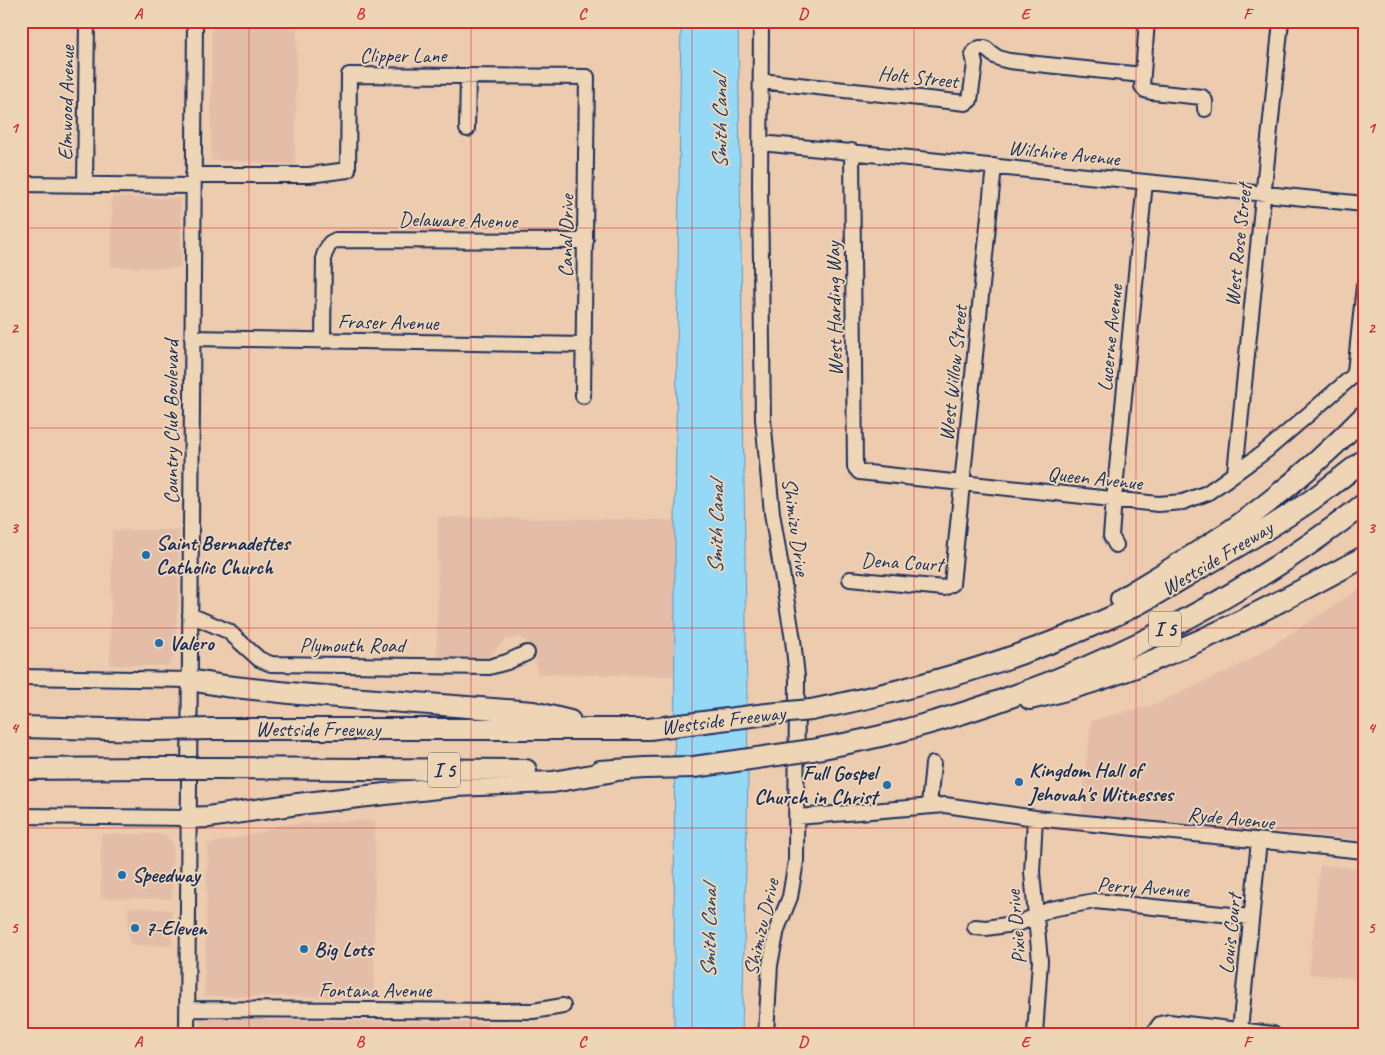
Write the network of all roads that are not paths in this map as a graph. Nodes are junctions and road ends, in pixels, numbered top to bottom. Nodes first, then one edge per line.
1 (87, 21) edge
2 (195, 21) edge
3 (761, 21) edge
4 (1147, 21) edge
5 (1281, 21) edge
6 (1142, 75) junction
7 (468, 76) junction
8 (587, 77) joint
9 (761, 81) junction
10 (1205, 109) dead end
11 (467, 128) dead end
12 (761, 143) junction
13 (852, 151) junction
14 (994, 166) junction
15 (193, 180) junction
16 (1145, 182) junction
17 (21, 184) edge
18 (85, 185) junction
19 (1263, 194) junction
20 (1364, 204) edge
21 (586, 241) junction
22 (1364, 286) edge
23 (192, 338) junction
24 (323, 341) junction
25 (584, 345) junction
26 (583, 396) dead end
27 (1364, 416) edge
28 (1364, 460) edge
29 (855, 467) joint
30 (1235, 473) junction
31 (961, 484) junction
32 (1114, 499) junction
33 (1364, 504) edge
34 (1116, 544) dead end
35 (1364, 557) edge
36 (850, 579) dead end
37 (952, 584) joint
38 (190, 615) junction
39 (1051, 642) junction
40 (526, 653) dead end
41 (21, 677) edge
42 (189, 680) junction
43 (947, 718) junction
44 (21, 727) edge
45 (601, 728) junction
46 (933, 764) dead end
47 (21, 769) edge
48 (614, 771) junction
49 (929, 805) junction
50 (21, 816) edge
51 (797, 817) junction
52 (187, 818) junction
53 (1036, 818) junction
54 (1259, 841) junction
55 (1364, 851) edge
56 (1035, 916) junction
57 (1251, 917) junction
58 (975, 927) dead end
59 (563, 1006) dead end
60 (187, 1009) junction
61 (1156, 1029) edge
62 (1240, 1030) junction
63 (187, 1034) edge
64 (766, 1034) edge
65 (1035, 1034) edge
66 (1272, 1034) edge

1 - 18 street, Elmwood Avenue
2 - 15 street, Country Club Boulevard
3 - 9 street, Shimizu Drive
4 - 6 street
5 - 19 street, West Rose Street
6 - 9 street, Holt Street
6 - 10 street
7 - 8 street, Clipper Lane
7 - 11 street
7 - 15 street, Clipper Lane
8 - 21 street, Canal Drive
9 - 12 street, Shimizu Drive
12 - 13 street, Wilshire Avenue
12 - 51 street, Shimizu Drive
13 - 14 street, Wilshire Avenue
13 - 29 street, West Harding Way
14 - 16 street, Wilshire Avenue
14 - 31 street, West Willow Street
15 - 18 street
15 - 23 street, Country Club Boulevard
16 - 19 street, Wilshire Avenue
16 - 32 street, Lucerne Avenue
17 - 18 street
19 - 20 street, Wilshire Avenue
19 - 30 street, West Rose Street
21 - 24 street, Delaware Avenue
21 - 25 street, Canal Drive
22 - 30 street, Queen Avenue
23 - 24 street, Fraser Avenue
23 - 38 street, Country Club Boulevard
24 - 25 street, Fraser Avenue
25 - 26 street, Canal Drive
27 - 39 highway
28 - 39 highway, Westside Freeway / I 5
29 - 31 street, Queen Avenue
30 - 32 street, Queen Avenue
31 - 32 street, Queen Avenue
31 - 37 street, West Willow Street
32 - 34 street, Lucerne Avenue
33 - 43 highway, Westside Freeway / I 5
35 - 43 highway
36 - 37 street, Dena Court
38 - 40 street, Plymouth Road
38 - 42 street, Country Club Boulevard
39 - 45 highway, Westside Freeway / I 5, bridge
41 - 42 street
42 - 45 highway
42 - 52 street, Country Club Boulevard
43 - 48 highway, Westside Freeway / I 5, bridge
44 - 45 highway, Westside Freeway / I 5, bridge
46 - 49 street
47 - 48 highway, Westside Freeway / I 5, bridge
48 - 52 highway
49 - 51 street, Ryde Avenue
49 - 53 street, Ryde Avenue
50 - 52 street
51 - 64 street, Shimizu Drive
52 - 60 street, Country Club Boulevard
53 - 54 street, Ryde Avenue
53 - 56 street, Pixie Drive
54 - 55 street, Ryde Avenue
54 - 57 street, Louis Court
56 - 57 street, Perry Avenue
56 - 58 street, Perry Avenue
56 - 65 street, Pixie Drive
57 - 62 street, Louis Court
59 - 60 street, Fontana Avenue
60 - 63 street, Country Club Boulevard
61 - 62 street
62 - 66 street

